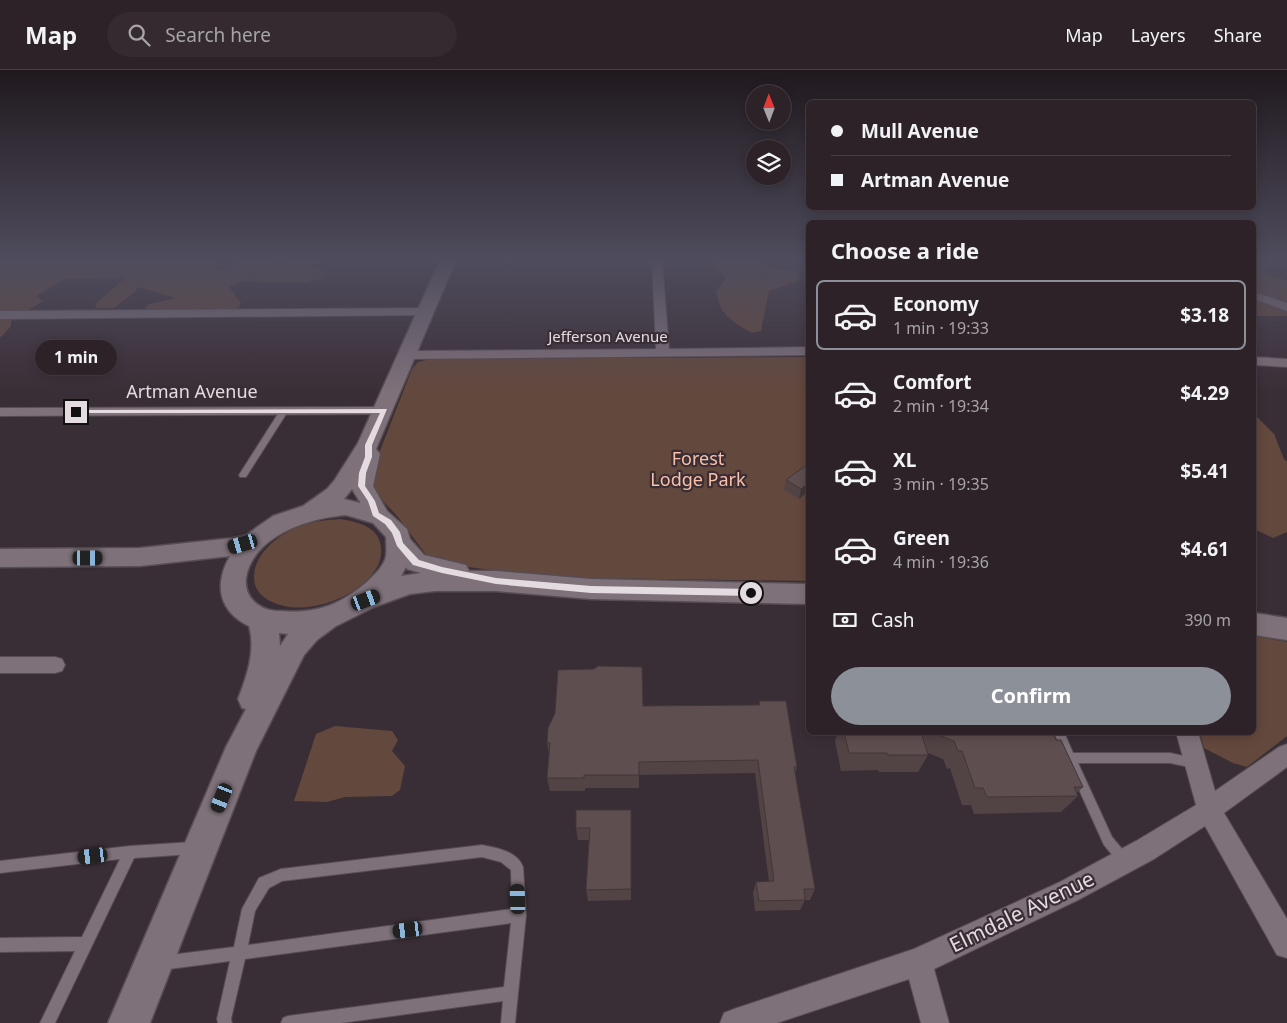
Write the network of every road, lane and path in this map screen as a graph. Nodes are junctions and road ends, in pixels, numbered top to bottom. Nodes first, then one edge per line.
1 (427, 304) edge
2 (660, 304) edge
3 (424, 312) junction
4 (0, 315) edge
5 (806, 351) edge
6 (663, 353) junction
7 (408, 355) junction
8 (1256, 362) edge
9 (1287, 363) edge
10 (284, 411) junction
11 (385, 411) junction
12 (0, 412) edge
13 (368, 445) junction
14 (243, 475) dead end
15 (312, 511) junction
16 (376, 514) junction
17 (254, 542) junction
18 (400, 544) junction
19 (140, 557) junction
20 (0, 558) edge
21 (233, 575) junction
22 (496, 581) junction
23 (806, 594) edge
24 (366, 600) junction
25 (261, 619) junction
26 (326, 619) junction
27 (1256, 624) edge
28 (1287, 629) edge
29 (0, 665) edge
30 (55, 665) dead end
31 (1059, 735) edge
32 (1188, 735) edge
33 (242, 747) junction
34 (1287, 754) edge
35 (1070, 758) junction
36 (1196, 764) junction
37 (1209, 810) junction
38 (201, 848) junction
39 (130, 852) junction
40 (1124, 861) junction
41 (0, 867) edge
42 (519, 915) junction
43 (85, 944) junction
44 (0, 945) edge
45 (1287, 945) edge
46 (240, 952) junction
47 (918, 962) junction
48 (153, 964) junction
49 (510, 993) junction
50 (47, 1023) edge
51 (129, 1023) edge
52 (225, 1023) edge
53 (288, 1023) edge
54 (508, 1023) edge
55 (734, 1023) edge
56 (935, 1023) edge

1 - 3 main road
2 - 6 street
3 - 4 street
3 - 7 main road
5 - 6 street, Jefferson Avenue
6 - 7 street, Jefferson Avenue
7 - 11 main road
8 - 9 street
10 - 11 street, Artman Avenue
10 - 12 street, Artman Avenue
10 - 14 lane
11 - 13 main road
13 - 15 main road
13 - 16 main road
15 - 16 main road
15 - 17 main road
16 - 18 main road
17 - 19 main road
17 - 21 main road
18 - 22 main road
18 - 24 main road
19 - 20 main road
19 - 21 main road
21 - 25 main road
22 - 23 main road
22 - 24 main road
24 - 26 main road
25 - 26 main road
25 - 33 main road
26 - 33 main road
27 - 28 main road
29 - 30 street
31 - 35 lane
32 - 36 street
33 - 38 main road
34 - 37 street, Elmdale Avenue
35 - 36 lane
35 - 40 lane
36 - 37 street
37 - 40 street, Elmdale Avenue
37 - 45 street
38 - 39 lane
38 - 48 main road
39 - 41 lane
39 - 43 lane
40 - 47 street, Elmdale Avenue
42 - 46 lane
42 - 46 lane
42 - 49 lane
43 - 44 lane
43 - 50 lane
46 - 48 lane
46 - 52 lane
47 - 55 street, Elmdale Avenue
47 - 56 street
48 - 51 main road
49 - 53 lane
49 - 54 lane

